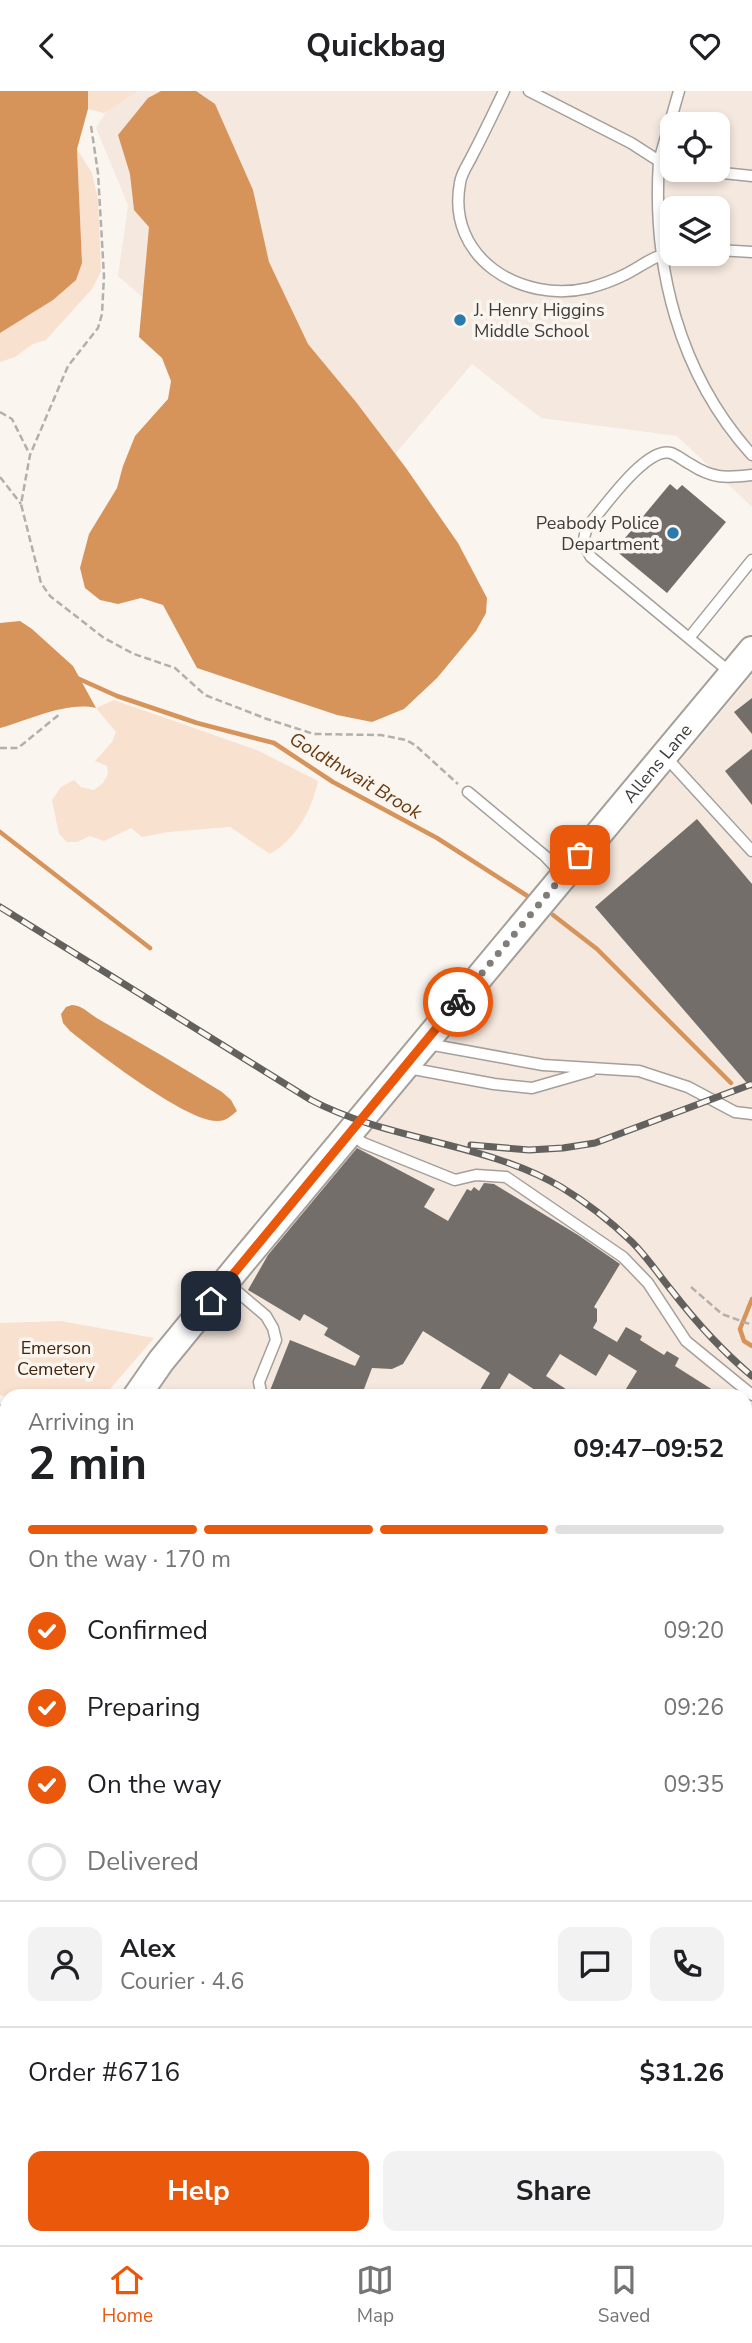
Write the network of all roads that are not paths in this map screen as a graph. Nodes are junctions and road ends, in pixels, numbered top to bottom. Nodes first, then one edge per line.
1 (504, 91) edge
2 (529, 91) edge
3 (679, 91) edge
4 (659, 160) junction
5 (730, 174) edge
6 (752, 176) edge
7 (730, 251) edge
8 (752, 252) edge
9 (660, 254) joint
10 (663, 266) edge
11 (752, 455) edge
12 (752, 475) edge
13 (752, 560) edge
14 (688, 638) junction
15 (752, 650) edge
16 (732, 673) junction
17 (664, 755) junction
18 (468, 792) road end
19 (752, 851) edge
20 (564, 875) junction
21 (424, 1043) junction
22 (404, 1067) junction
23 (596, 1070) junction
24 (752, 1114) edge
25 (350, 1132) junction
26 (226, 1282) junction
27 (142, 1389) edge
28 (260, 1389) edge
29 (745, 1389) edge

1 - 9 lane
2 - 4 lane
3 - 4 lane
4 - 9 lane
5 - 6 lane
7 - 8 lane
10 - 11 lane
12 - 14 lane
13 - 14 lane
14 - 16 lane
15 - 16 street, Allens Lane
16 - 17 street, Allens Lane
17 - 19 lane
17 - 20 street, Allens Lane
18 - 20 lane
20 - 21 street, Allens Lane
21 - 22 street, Allens Lane
21 - 23 lane
22 - 23 lane
22 - 25 street, Allens Lane
23 - 24 lane
25 - 26 street, Allens Lane
25 - 29 lane
26 - 27 street, Allens Lane
26 - 28 lane

